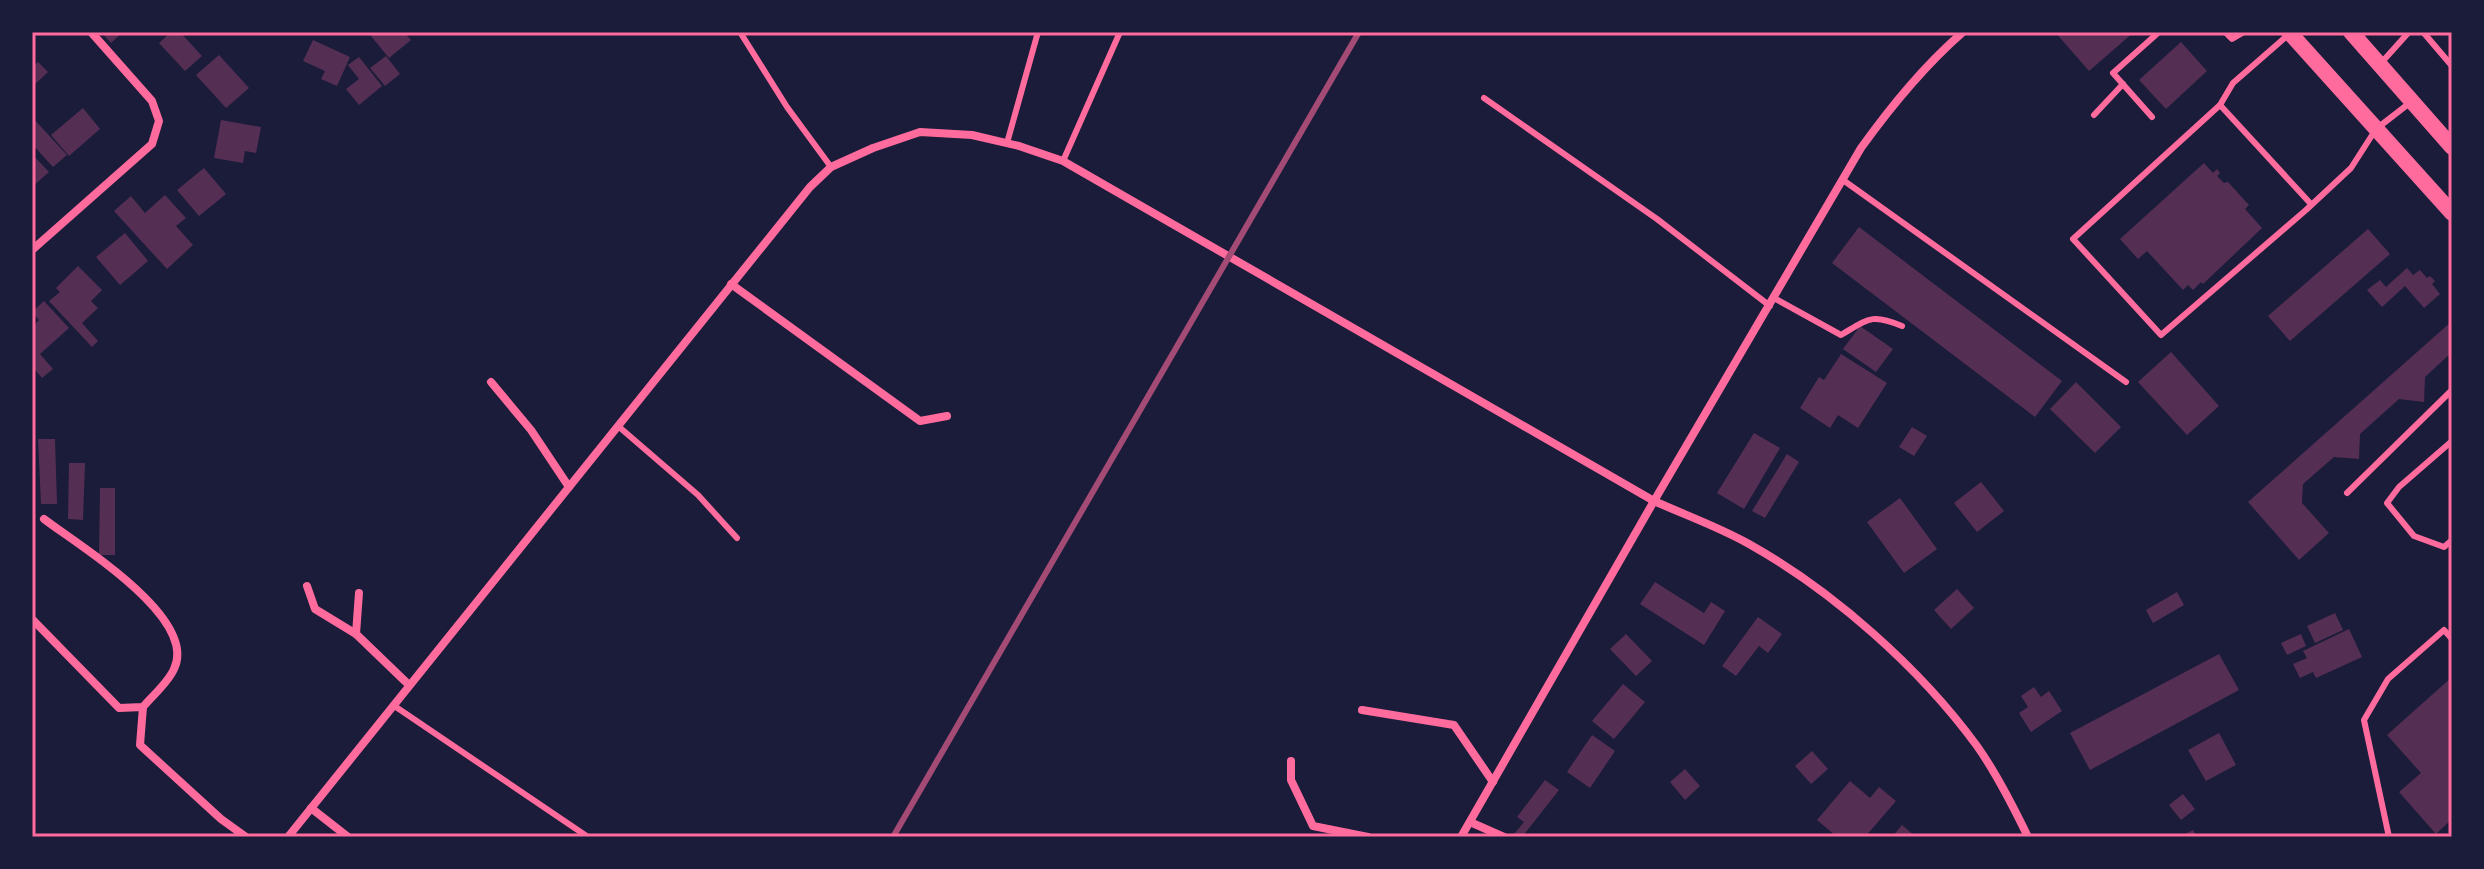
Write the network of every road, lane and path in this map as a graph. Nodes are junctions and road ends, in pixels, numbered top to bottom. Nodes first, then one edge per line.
1 (91, 32) edge
2 (740, 32) edge
3 (1038, 32) edge
4 (1120, 32) edge
5 (1963, 32) edge
6 (2159, 32) edge
7 (2225, 32) edge
8 (2244, 32) edge
9 (2290, 32) edge
10 (2351, 32) edge
11 (2409, 32) edge
12 (2423, 32) edge
13 (2379, 65) junction
14 (2452, 66) edge
15 (2123, 84) junction
16 (1484, 98) dead end
17 (2411, 102) junction
18 (2220, 105) junction
19 (2094, 115) dead end
20 (2152, 117) dead end
21 (2376, 129) junction
22 (2449, 136) edge
23 (1007, 143) junction
24 (1063, 161) junction
25 (831, 167) junction
26 (1843, 180) junction
27 (2310, 203) junction
28 (2452, 213) edge
29 (32, 250) edge
30 (731, 284) junction
31 (1772, 302) junction
32 (1902, 326) dead end
33 (491, 382) dead end
34 (2126, 382) dead end
35 (2452, 390) edge
36 (947, 416) dead end
37 (618, 426) junction
38 (2452, 441) edge
39 (569, 487) junction
40 (2347, 493) dead end
41 (1654, 501) junction
42 (44, 519) dead end
43 (737, 538) dead end
44 (2452, 540) edge
45 (307, 586) dead end
46 (359, 593) dead end
47 (32, 619) edge
48 (356, 634) junction
49 (2452, 639) edge
50 (409, 685) junction
51 (393, 705) junction
52 (143, 707) junction
53 (1362, 710) dead end
54 (1291, 761) dead end
55 (1493, 782) junction
56 (311, 808) junction
57 (1470, 822) junction
58 (246, 837) edge
59 (288, 837) edge
60 (348, 837) edge
61 (588, 837) edge
62 (1368, 837) edge
63 (1461, 837) edge
64 (1504, 837) edge
65 (2028, 837) edge
66 (2389, 837) edge

1 - 29 street
2 - 25 lane
3 - 23 lane
4 - 24 lane
5 - 26 street
6 - 15 lane
7 - 8 lane
9 - 18 lane
9 - 21 main road
10 - 13 main road
11 - 13 lane
12 - 14 lane
13 - 17 main road
15 - 19 lane
15 - 20 lane
16 - 31 lane
17 - 21 lane
17 - 22 main road
18 - 27 lane
18 - 27 lane
21 - 27 lane
21 - 28 main road
23 - 24 street
23 - 25 street
24 - 41 street
25 - 30 street
26 - 31 street
26 - 34 lane
30 - 36 street
30 - 37 street
31 - 32 lane
31 - 41 street
33 - 39 street
35 - 40 lane
37 - 39 street
37 - 43 lane
38 - 44 lane
39 - 50 street
41 - 55 street
41 - 65 street
42 - 52 street
45 - 48 street
46 - 48 street
47 - 52 street
48 - 50 street
49 - 66 lane
50 - 51 street
51 - 56 street
51 - 61 lane
52 - 58 street
53 - 55 street
54 - 62 street
55 - 57 street
56 - 59 street
56 - 60 street
57 - 63 street
57 - 64 street

